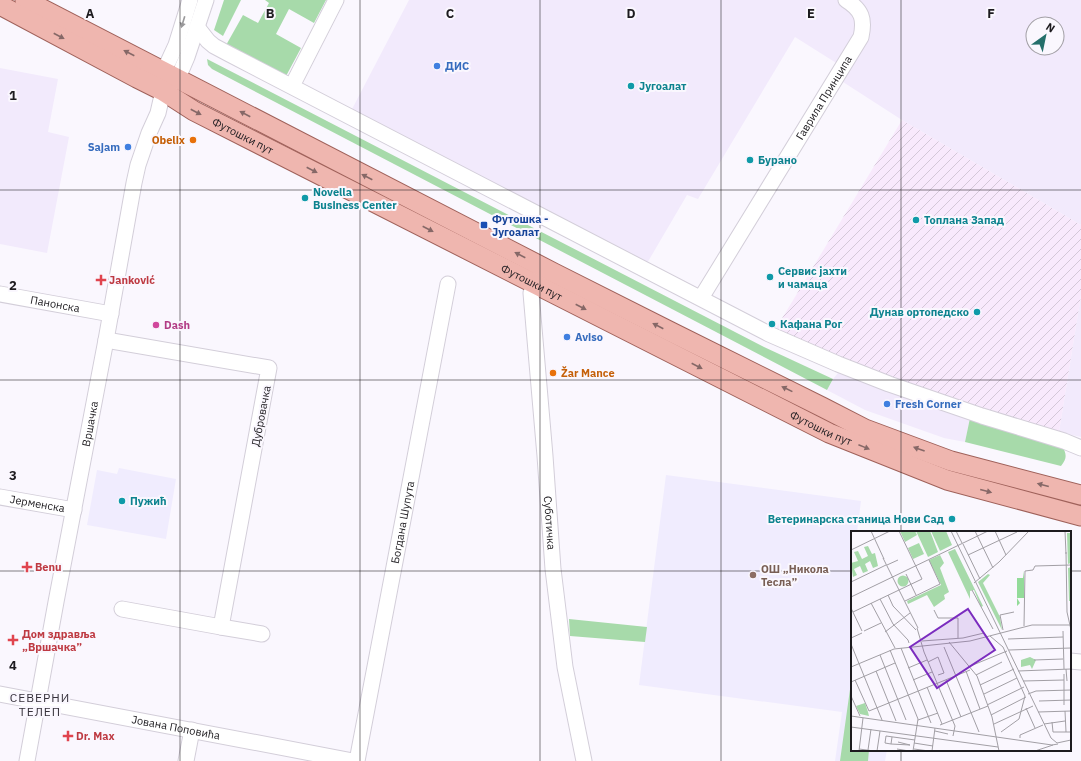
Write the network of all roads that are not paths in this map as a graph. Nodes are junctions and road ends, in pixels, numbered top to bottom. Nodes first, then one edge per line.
1 (25, 0) edge
2 (190, 0) edge
3 (206, 0) edge
4 (336, 0) edge
5 (846, 0) edge
6 (0, 5) edge
7 (197, 27) junction
8 (171, 75) junction
9 (292, 86) junction
10 (163, 91) junction
11 (554, 273) junction
12 (448, 284) dead end
13 (534, 284) junction
14 (0, 294) edge
15 (701, 298) junction
16 (111, 314) junction
17 (106, 340) junction
18 (1081, 448) edge
19 (0, 496) edge
20 (1081, 496) edge
21 (74, 510) junction
22 (1081, 516) edge
23 (122, 609) dead end
24 (221, 627) junction
25 (262, 634) dead end
26 (1071, 661) edge
27 (1081, 662) edge
28 (0, 694) edge
29 (38, 700) junction
30 (192, 730) junction
31 (27, 761) edge
32 (186, 761) edge
33 (353, 761) edge
34 (357, 761) edge
35 (588, 761) edge

8 -> 1 main road, Футошки пут
2 -> 8 street
3 - 7 street
4 - 9 street
5 - 15 street, Гаврила Принципа
6 -> 10 main road, Футошки пут
7 - 8 street
7 - 9 street
8 - 10 street
11 -> 8 main road, Футошки пут
9 - 15 street
10 -> 13 main road, Футошки пут
10 - 16 street, Вршачка
11 - 13 street
20 -> 11 main road, Футошки пут
12 - 34 street, Богдана Шупута
13 -> 22 main road, Футошки пут
13 - 35 street, Суботичка
14 - 16 street, Панонска
15 - 18 street
16 - 17 street, Вршачка
17 - 21 street, Вршачка
17 - 24 street, Дубровачка
19 - 21 street, Јерменска
21 - 29 street, Вршачка
23 - 24 street
24 - 25 street
26 - 27 street
28 - 29 street, Јована Поповића
29 - 30 street, Јована Поповића
29 - 31 street, Вршачка
30 - 32 street
30 - 33 street, Јована Поповића

